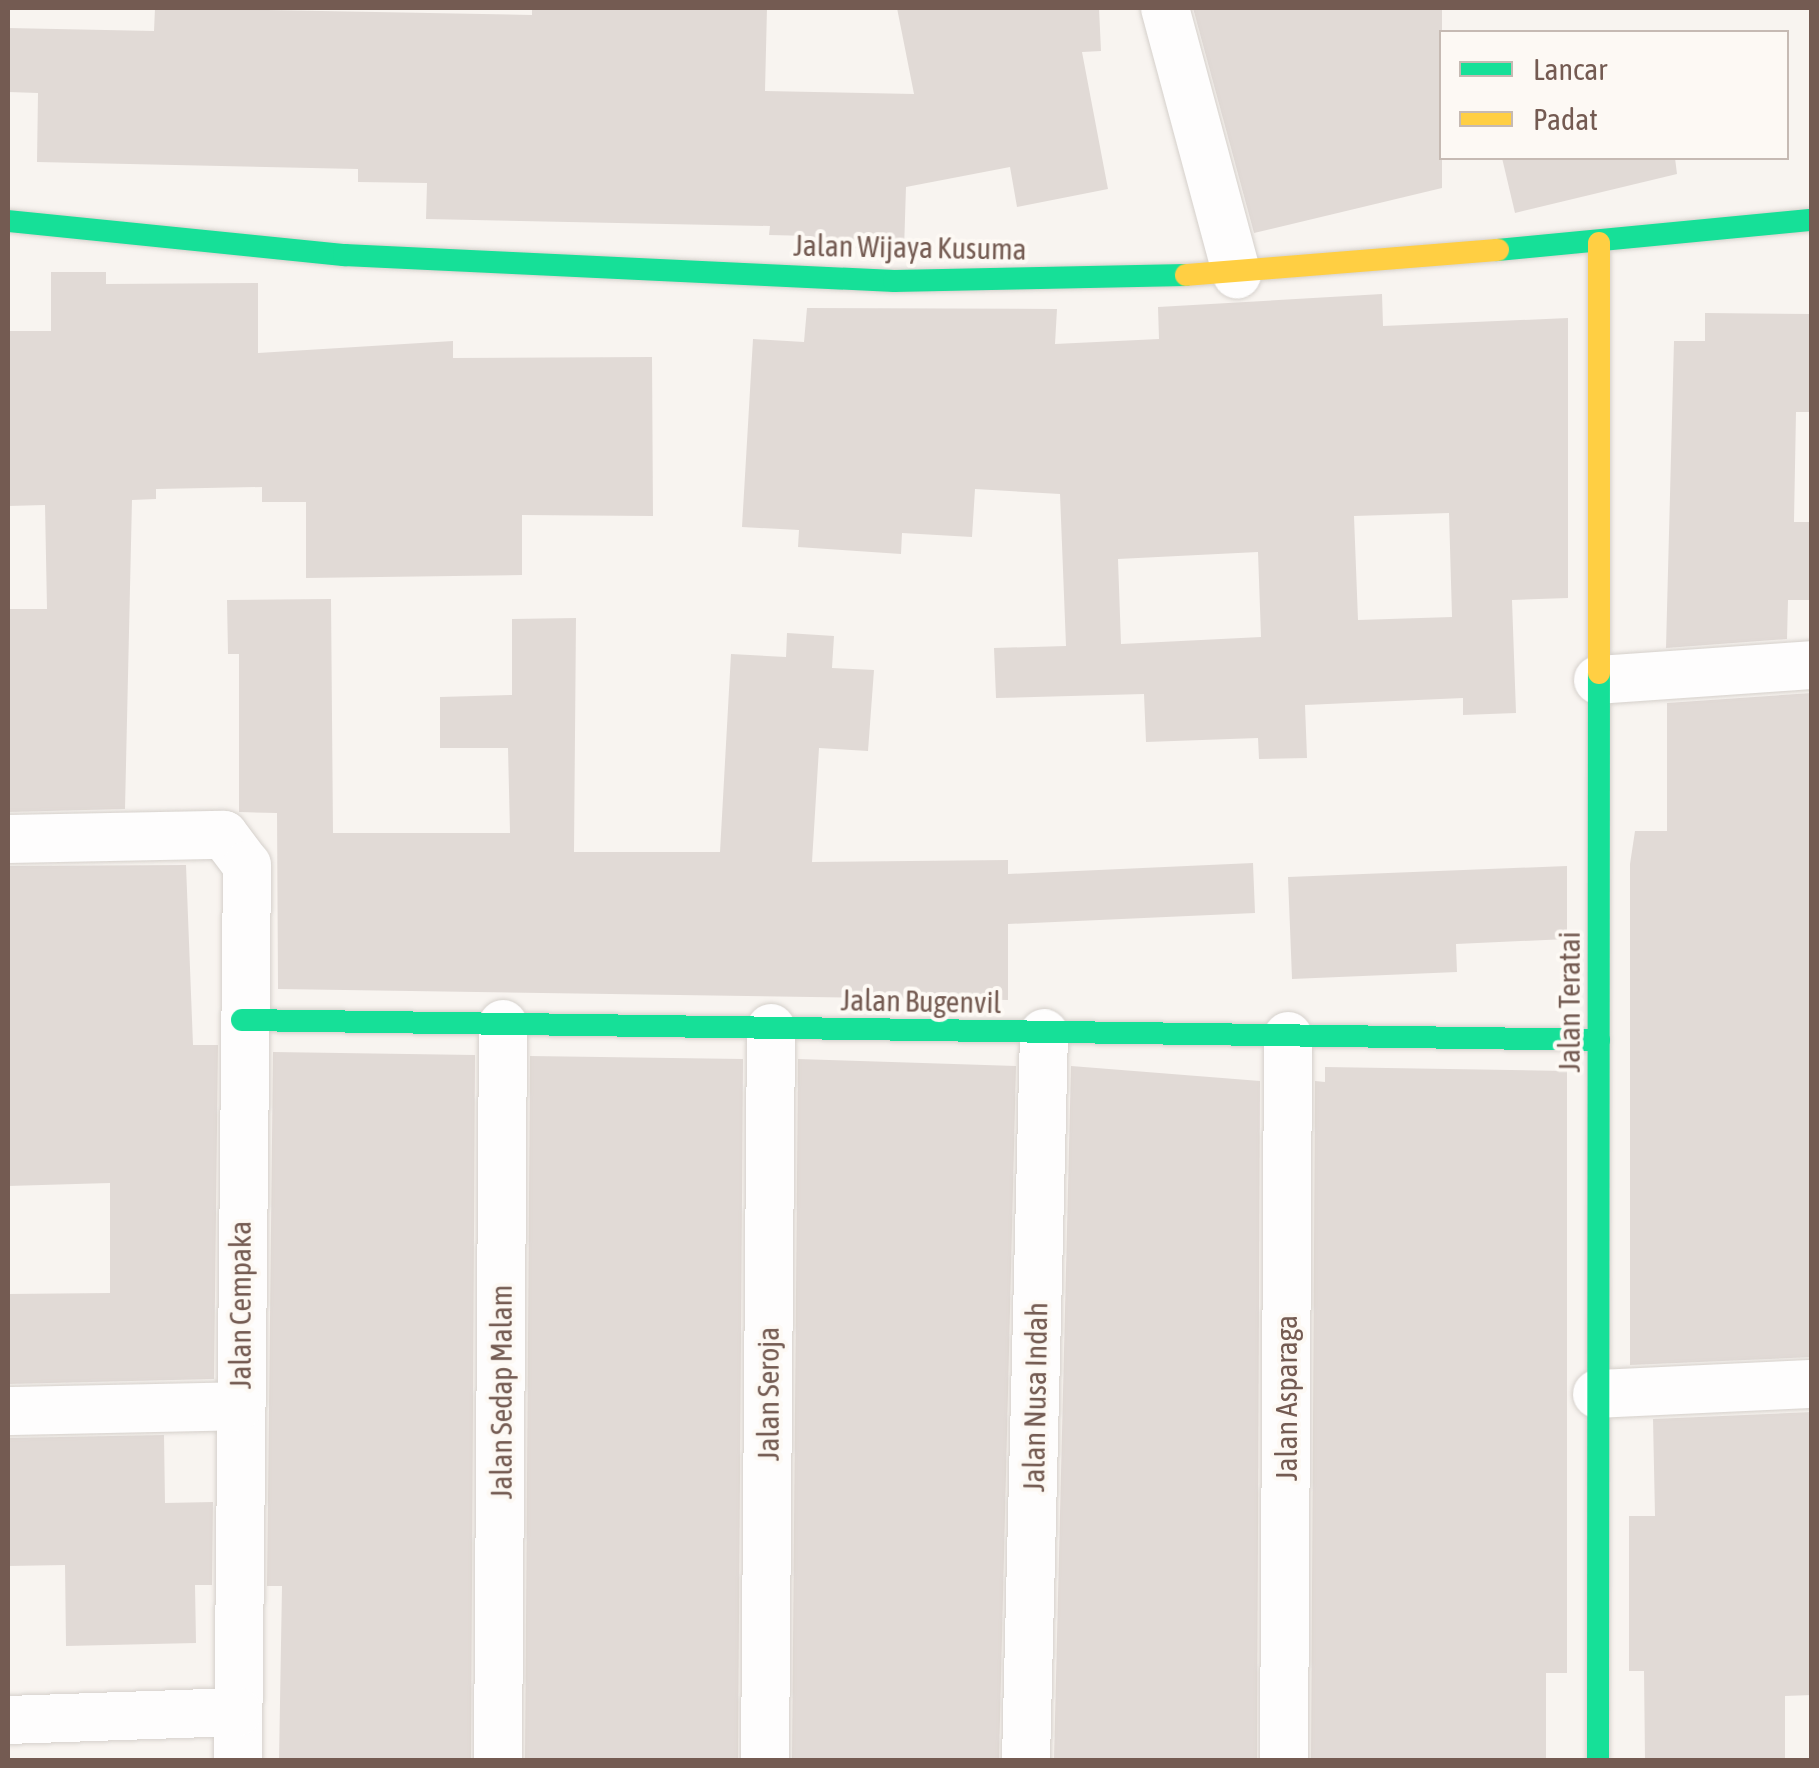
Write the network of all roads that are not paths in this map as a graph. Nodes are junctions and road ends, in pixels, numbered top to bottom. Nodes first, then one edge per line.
1 (1165, 8) edge
2 (1812, 220) edge
3 (8, 221) edge
4 (1600, 243) junction
5 (1236, 274) junction
6 (1812, 665) edge
7 (1598, 680) junction
8 (8, 839) edge
9 (242, 1020) junction
10 (503, 1024) junction
11 (770, 1028) junction
12 (1044, 1032) junction
13 (1288, 1036) junction
14 (1599, 1040) junction
15 (1812, 1384) edge
16 (1598, 1394) junction
17 (240, 1406) junction
18 (8, 1410) edge
19 (238, 1712) junction
20 (8, 1720) edge
21 (238, 1760) edge
22 (498, 1760) edge
23 (765, 1760) edge
24 (1026, 1760) edge
25 (1284, 1760) edge
26 (1598, 1760) edge

1 - 5 street
2 - 4 street, Jalan Wijaya Kusuma
3 - 5 street, Jalan Wijaya Kusuma
4 - 5 street, Jalan Wijaya Kusuma
4 - 7 street, Jalan Teratai
6 - 7 street
7 - 14 street, Jalan Teratai
8 - 9 street, Jalan Cempaka
9 - 10 street, Jalan Bugenvil
9 - 17 street, Jalan Cempaka
10 - 11 street, Jalan Bugenvil
10 - 22 street, Jalan Sedap Malam
11 - 12 street, Jalan Bugenvil
11 - 23 street, Jalan Seroja
12 - 13 street, Jalan Bugenvil
12 - 24 street, Jalan Nusa Indah
13 - 14 street, Jalan Bugenvil
13 - 25 street, Jalan Asparaga
14 - 16 street, Jalan Teratai
15 - 16 street
16 - 26 street, Jalan Teratai
17 - 18 street
17 - 19 street, Jalan Cempaka
19 - 20 street
19 - 21 street, Jalan Cempaka

